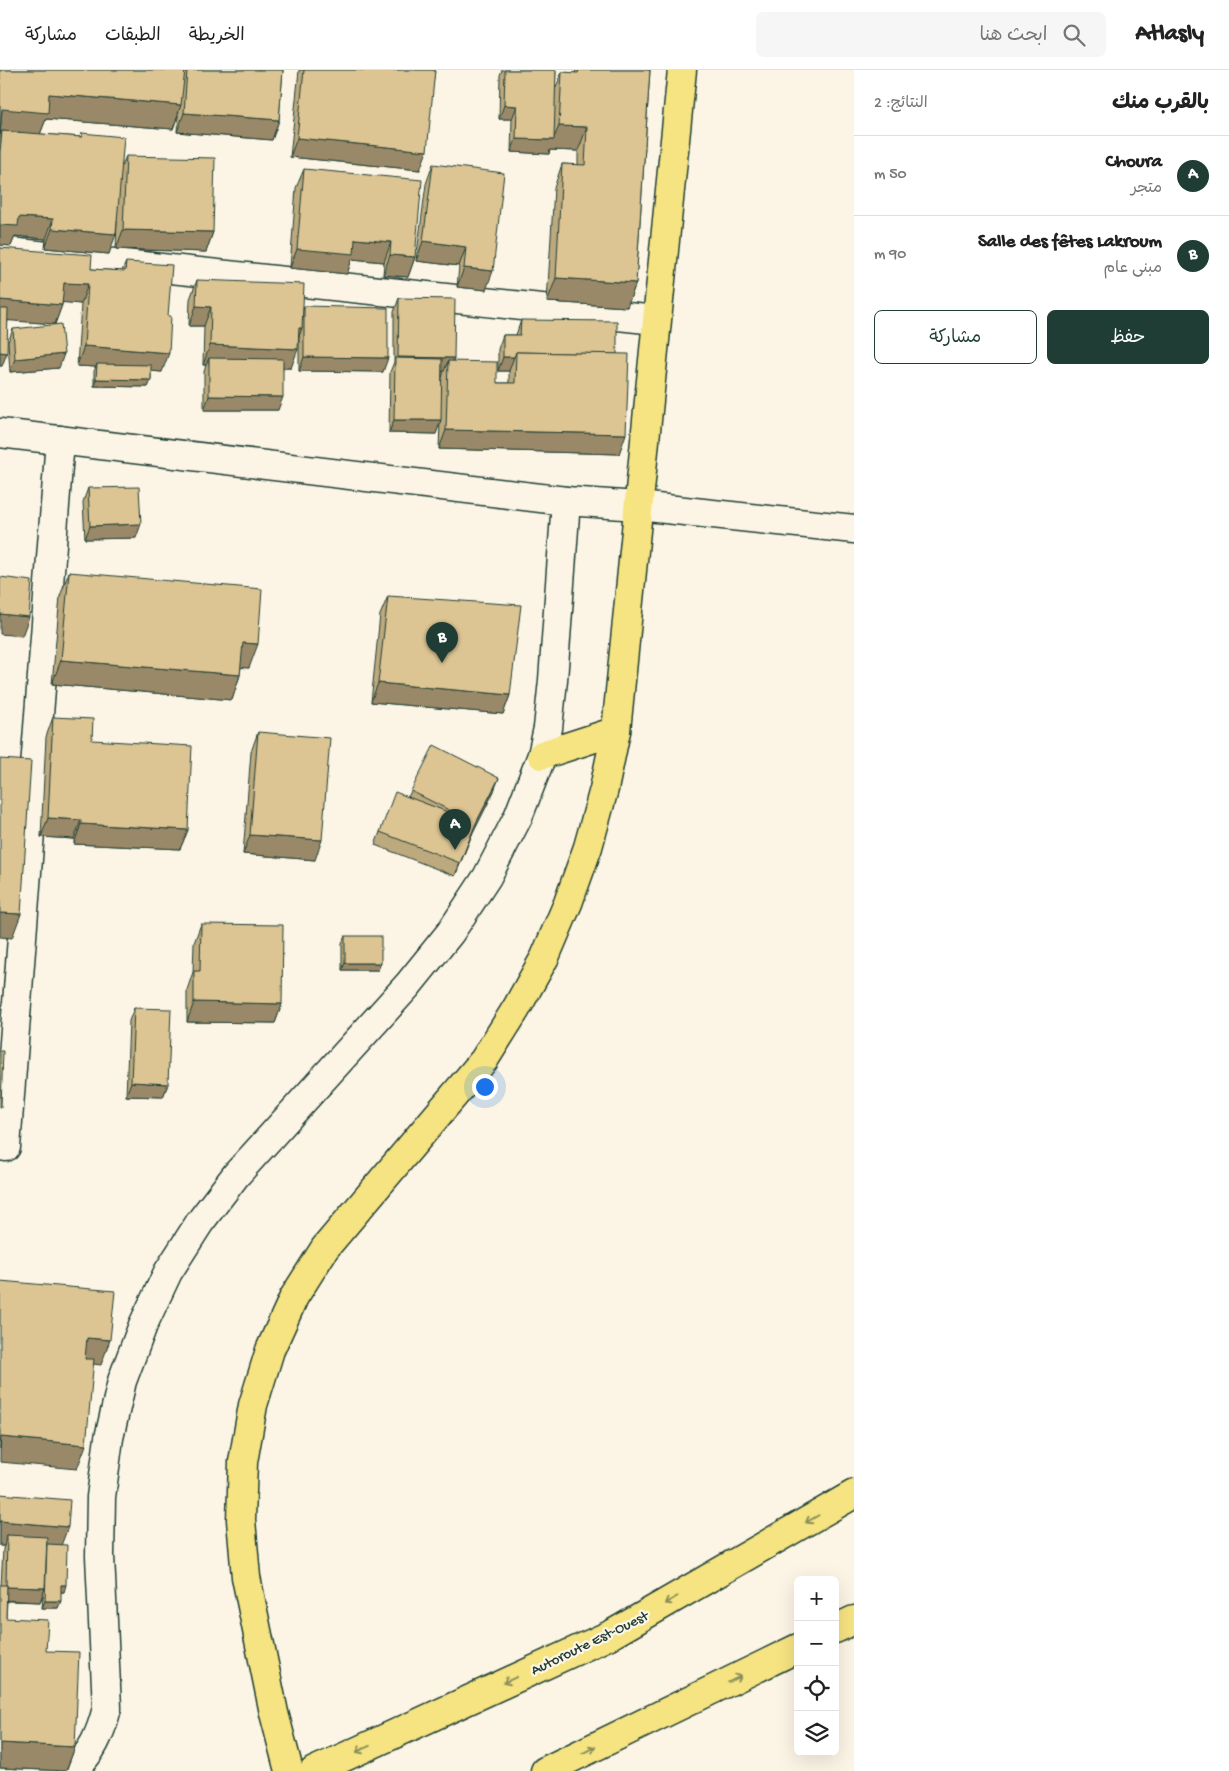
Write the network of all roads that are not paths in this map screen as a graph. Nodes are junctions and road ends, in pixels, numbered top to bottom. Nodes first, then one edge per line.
1 (682, 70) edge
2 (0, 251) edge
3 (656, 320) junction
4 (0, 433) edge
5 (60, 440) junction
6 (566, 501) junction
7 (638, 506) junction
8 (854, 529) edge
9 (616, 731) junction
10 (542, 755) junction
11 (0, 1146) edge
12 (854, 1494) edge
13 (854, 1620) edge
14 (839, 1627) edge
15 (794, 1650) edge
16 (71, 1771) edge
17 (289, 1771) edge
18 (314, 1771) edge
19 (545, 1771) edge

1 - 3 main road
2 - 3 street
3 - 7 main road
4 - 5 street
5 - 6 street
5 - 11 street
6 - 7 street
6 - 10 street
7 - 8 street
7 - 9 main road
9 - 10 main road
9 - 17 main road
10 - 16 street
12 -> 18 main road, Autoroute Est-Ouest
13 - 14 main road
19 -> 15 main road

